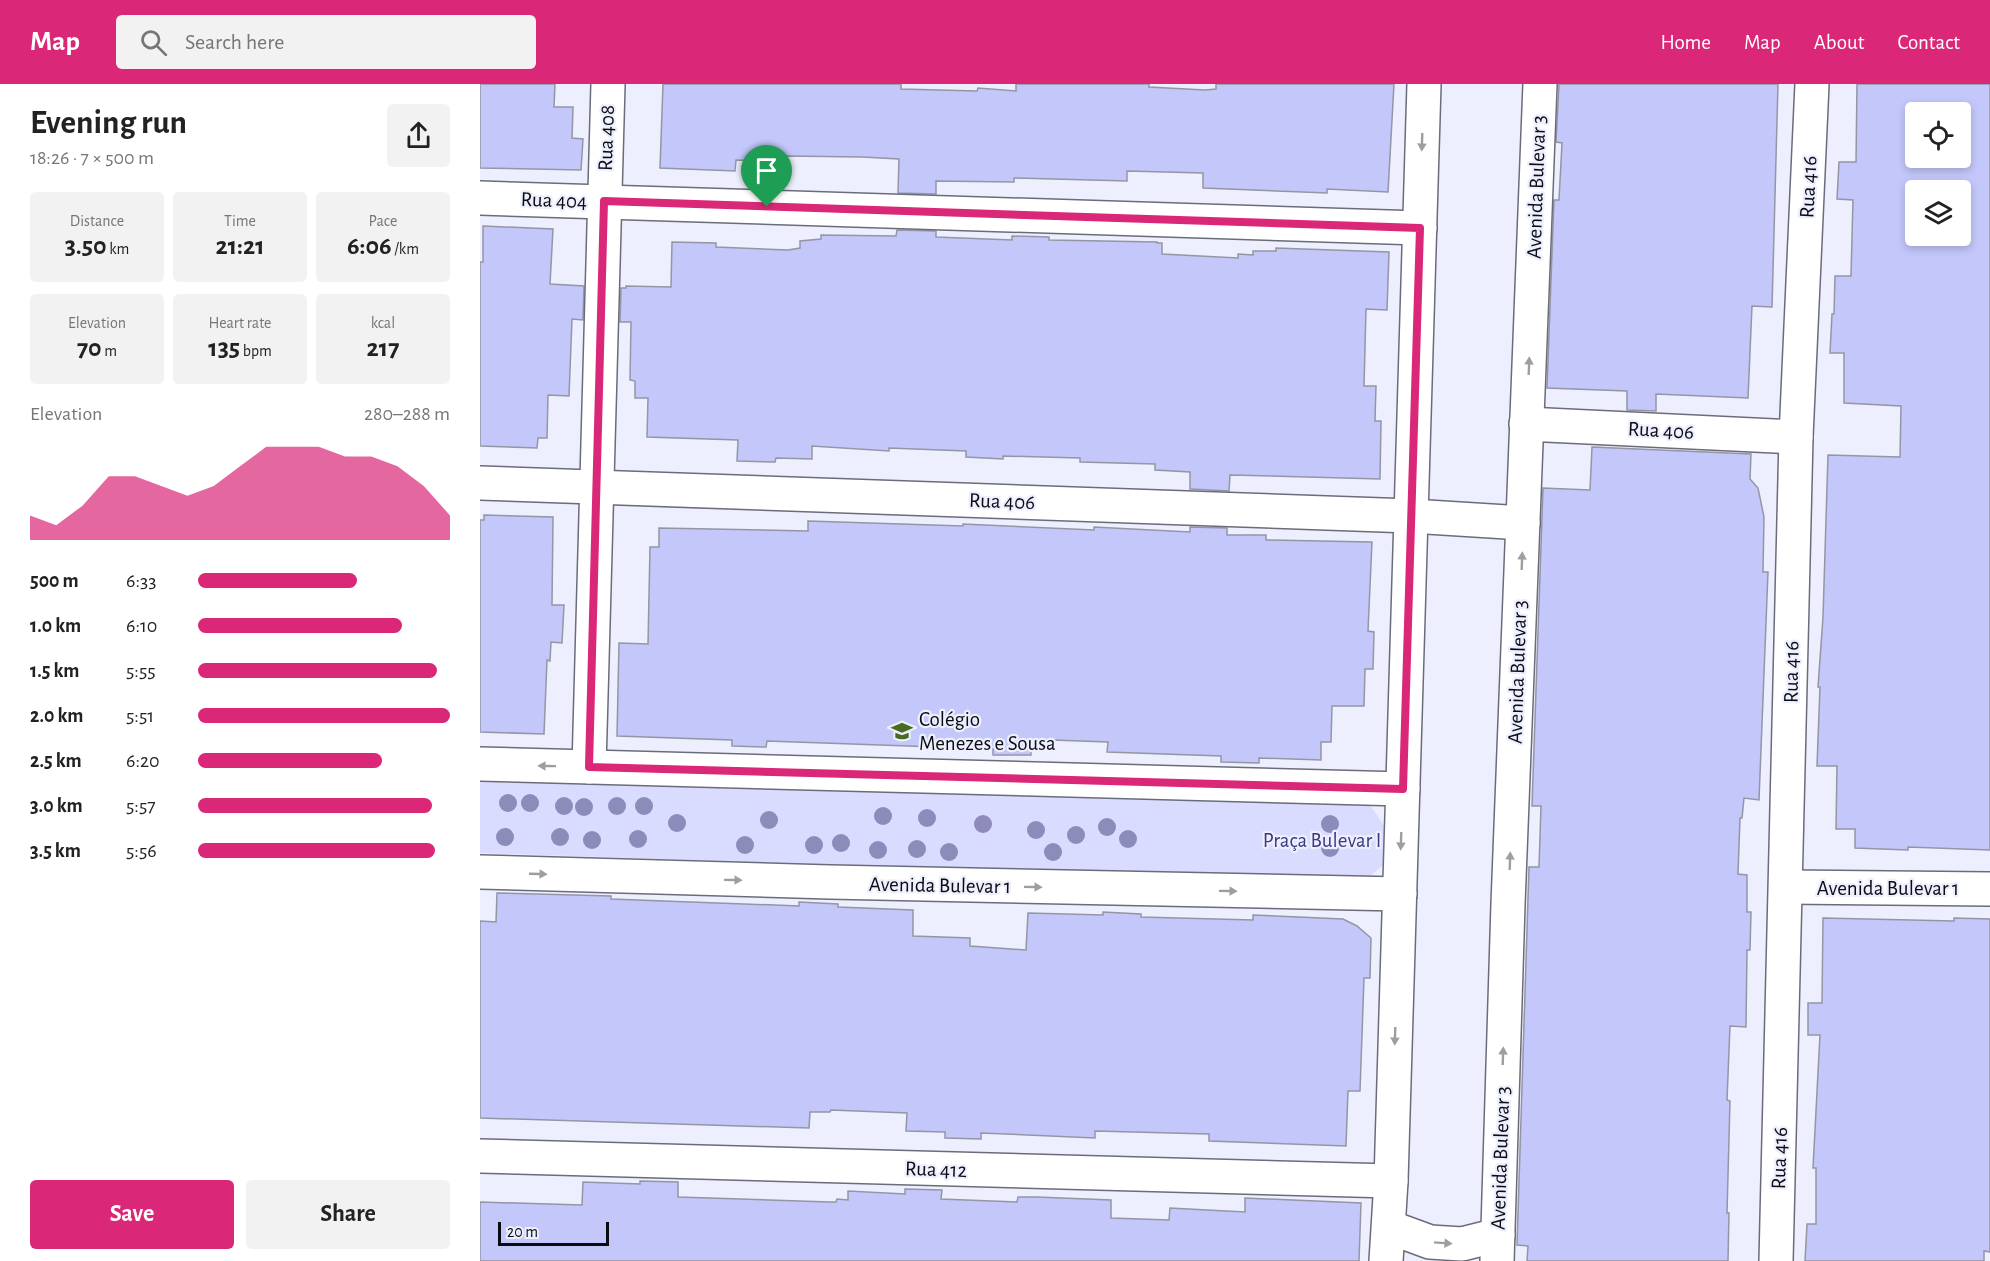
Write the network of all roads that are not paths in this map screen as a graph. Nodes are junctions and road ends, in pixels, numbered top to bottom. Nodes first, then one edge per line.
1 (608, 84) edge
2 (1424, 84) edge
3 (1540, 84) edge
4 (1812, 84) edge
5 (480, 198) edge
6 (604, 201) junction
7 (1420, 228) junction
8 (1527, 424) junction
9 (1796, 437) junction
10 (480, 483) edge
11 (598, 486) junction
12 (1411, 516) junction
13 (1523, 523) junction
14 (480, 764) edge
15 (589, 767) junction
16 (1403, 789) junction
17 (480, 872) edge
18 (1786, 887) junction
19 (1990, 889) edge
20 (1400, 894) junction
21 (480, 1156) edge
22 (1391, 1181) junction
23 (1389, 1227) junction
24 (1498, 1248) edge
25 (1386, 1261) edge
26 (1776, 1261) edge

1 - 6 street, Rua 408
2 -> 7 street
8 -> 3 street, Avenida Bulevar 3
4 - 9 street, Rua 416
5 - 6 street, Rua 404
6 - 7 street, Rua 404
6 - 11 street, Rua 408
7 - 12 street
8 - 9 street, Rua 406
8 - 13 street, Avenida Bulevar 3
9 - 18 street, Rua 416
10 - 11 street, Rua 406
11 - 12 street, Rua 406
11 - 15 street, Rua 408
12 - 13 street, Rua 406
12 - 16 street
24 -> 13 street, Avenida Bulevar 3
15 -> 14 street
15 - 16 street
16 -> 20 street
17 -> 20 street, Avenida Bulevar 1
18 - 19 street, Avenida Bulevar 1
18 - 26 street, Rua 416
20 -> 22 street
21 - 22 street, Rua 412
22 - 23 street
23 -> 24 street
23 - 25 street

